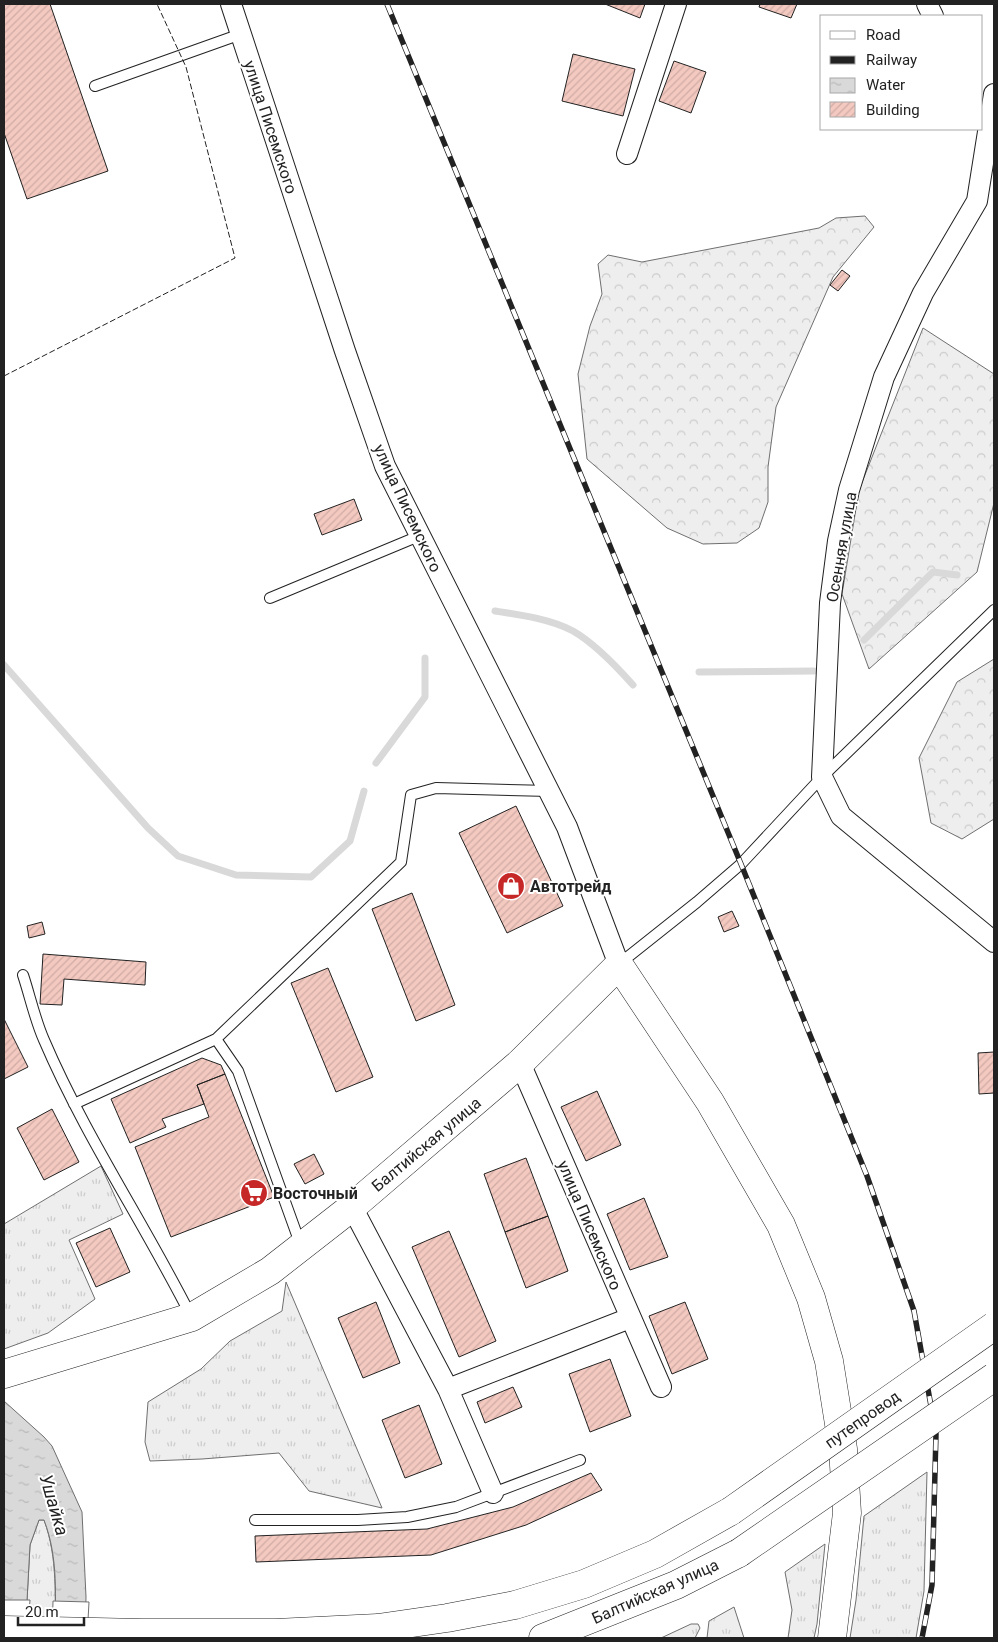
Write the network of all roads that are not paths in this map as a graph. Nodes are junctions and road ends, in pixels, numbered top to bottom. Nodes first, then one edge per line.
1 (231, 4) edge
2 (676, 4) edge
3 (241, 34) junction
4 (95, 86) dead end
5 (990, 100) edge
6 (627, 154) dead end
7 (419, 536) junction
8 (270, 598) dead end
9 (994, 610) edge
10 (822, 777) junction
11 (550, 791) junction
12 (994, 942) edge
13 (619, 965) junction
14 (23, 975) dead end
15 (216, 1039) junction
16 (520, 1064) junction
17 (74, 1104) junction
18 (352, 1207) junction
19 (301, 1247) junction
20 (192, 1317) junction
21 (630, 1318) junction
22 (994, 1326) edge
23 (12, 1372) edge
24 (994, 1378) edge
25 (661, 1386) dead end
26 (448, 1389) junction
27 (580, 1460) dead end
28 (493, 1493) junction
29 (255, 1520) dead end
30 (4, 1630) edge
31 (542, 1638) edge
32 (832, 1638) edge

1 - 3 street, улица Писемского
2 - 6 street
3 - 4 lane
3 - 7 street, улица Писемского
5 - 10 street, Осенняя улица
7 - 8 lane
7 - 11 street, улица Писемского
9 - 10 lane
10 - 12 street, Осенняя улица
10 - 13 lane
11 - 13 street, улица Писемского
11 - 15 lane
13 - 16 main road, Балтийская улица
13 - 32 main road
14 - 17 lane
15 - 17 lane
15 - 19 lane
16 - 18 main road, Балтийская улица
16 - 21 street, улица Писемского
17 - 20 lane
18 - 19 main road, Балтийская улица
18 - 26 street
19 - 20 main road, Балтийская улица
20 - 23 main road, Балтийская улица
21 - 25 street, улица Писемского
21 - 26 street
22 - 30 main road, путепровод, bridge
24 - 31 main road, Балтийская улица, bridge
26 - 28 street
27 - 28 lane
28 - 29 lane

